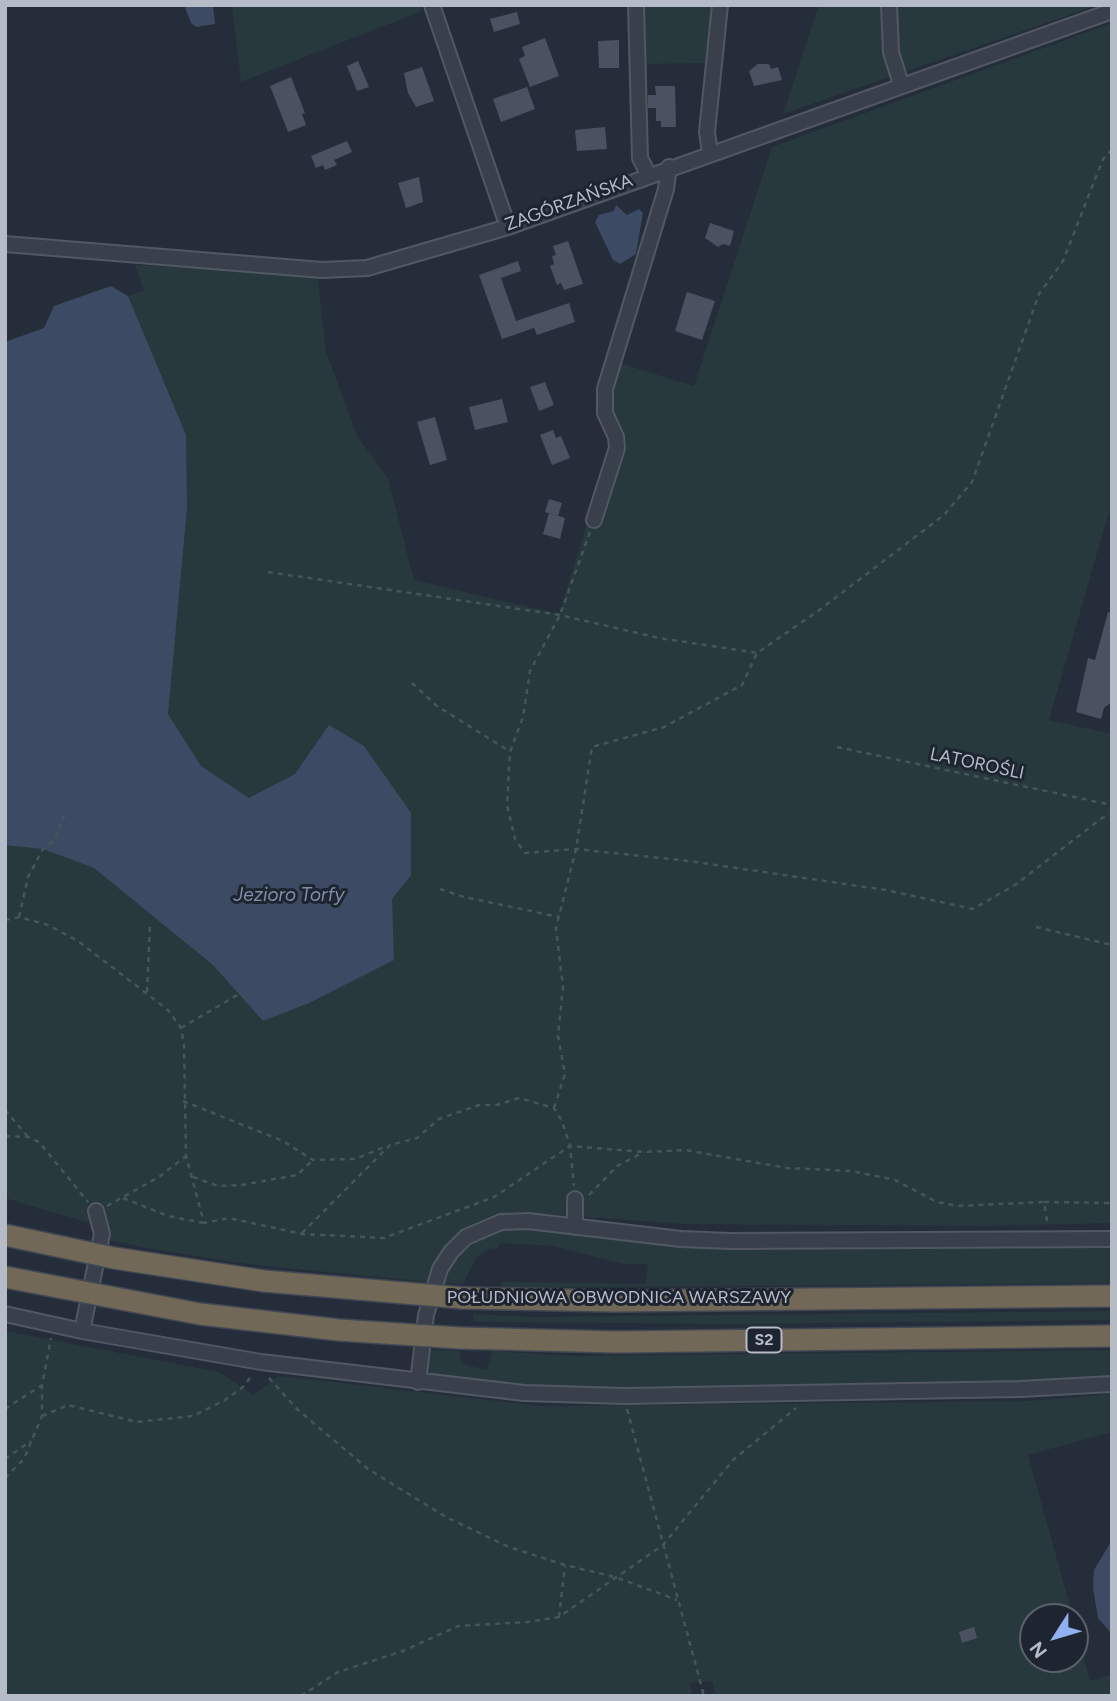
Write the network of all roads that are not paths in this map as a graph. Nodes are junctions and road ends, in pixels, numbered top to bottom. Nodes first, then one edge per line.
1 (432, 5) edge
2 (636, 5) edge
3 (720, 5) edge
4 (889, 5) edge
5 (1112, 11) edge
6 (901, 84) junction
7 (710, 152) junction
8 (669, 167) junction
9 (648, 174) junction
10 (508, 227) junction
11 (5, 244) edge
12 (594, 520) road end
13 (575, 1199) road end
14 (96, 1211) road end
15 (575, 1227) junction
16 (5, 1236) edge
17 (1112, 1239) edge
18 (5, 1278) edge
19 (1112, 1296) edge
20 (5, 1314) edge
21 (82, 1331) junction
22 (1112, 1336) edge
23 (418, 1382) junction
24 (1112, 1384) edge

1 - 10 street
2 - 9 street
3 - 7 street
4 - 6 street
5 - 6 street, ZAGÓRZAŃSKA
6 - 7 street, ZAGÓRZAŃSKA
7 - 8 street, ZAGÓRZAŃSKA
8 - 9 street, ZAGÓRZAŃSKA
8 - 12 street
9 - 10 street, ZAGÓRZAŃSKA
10 - 11 street, ZAGÓRZAŃSKA
13 - 15 street
14 - 21 street
15 - 17 street
15 - 23 street
16 - 19 highway, POŁUDNIOWA OBWODNICA WARSZAWY, bridge
18 - 22 highway, S2, bridge
20 - 21 street
21 - 23 street
23 - 24 street

